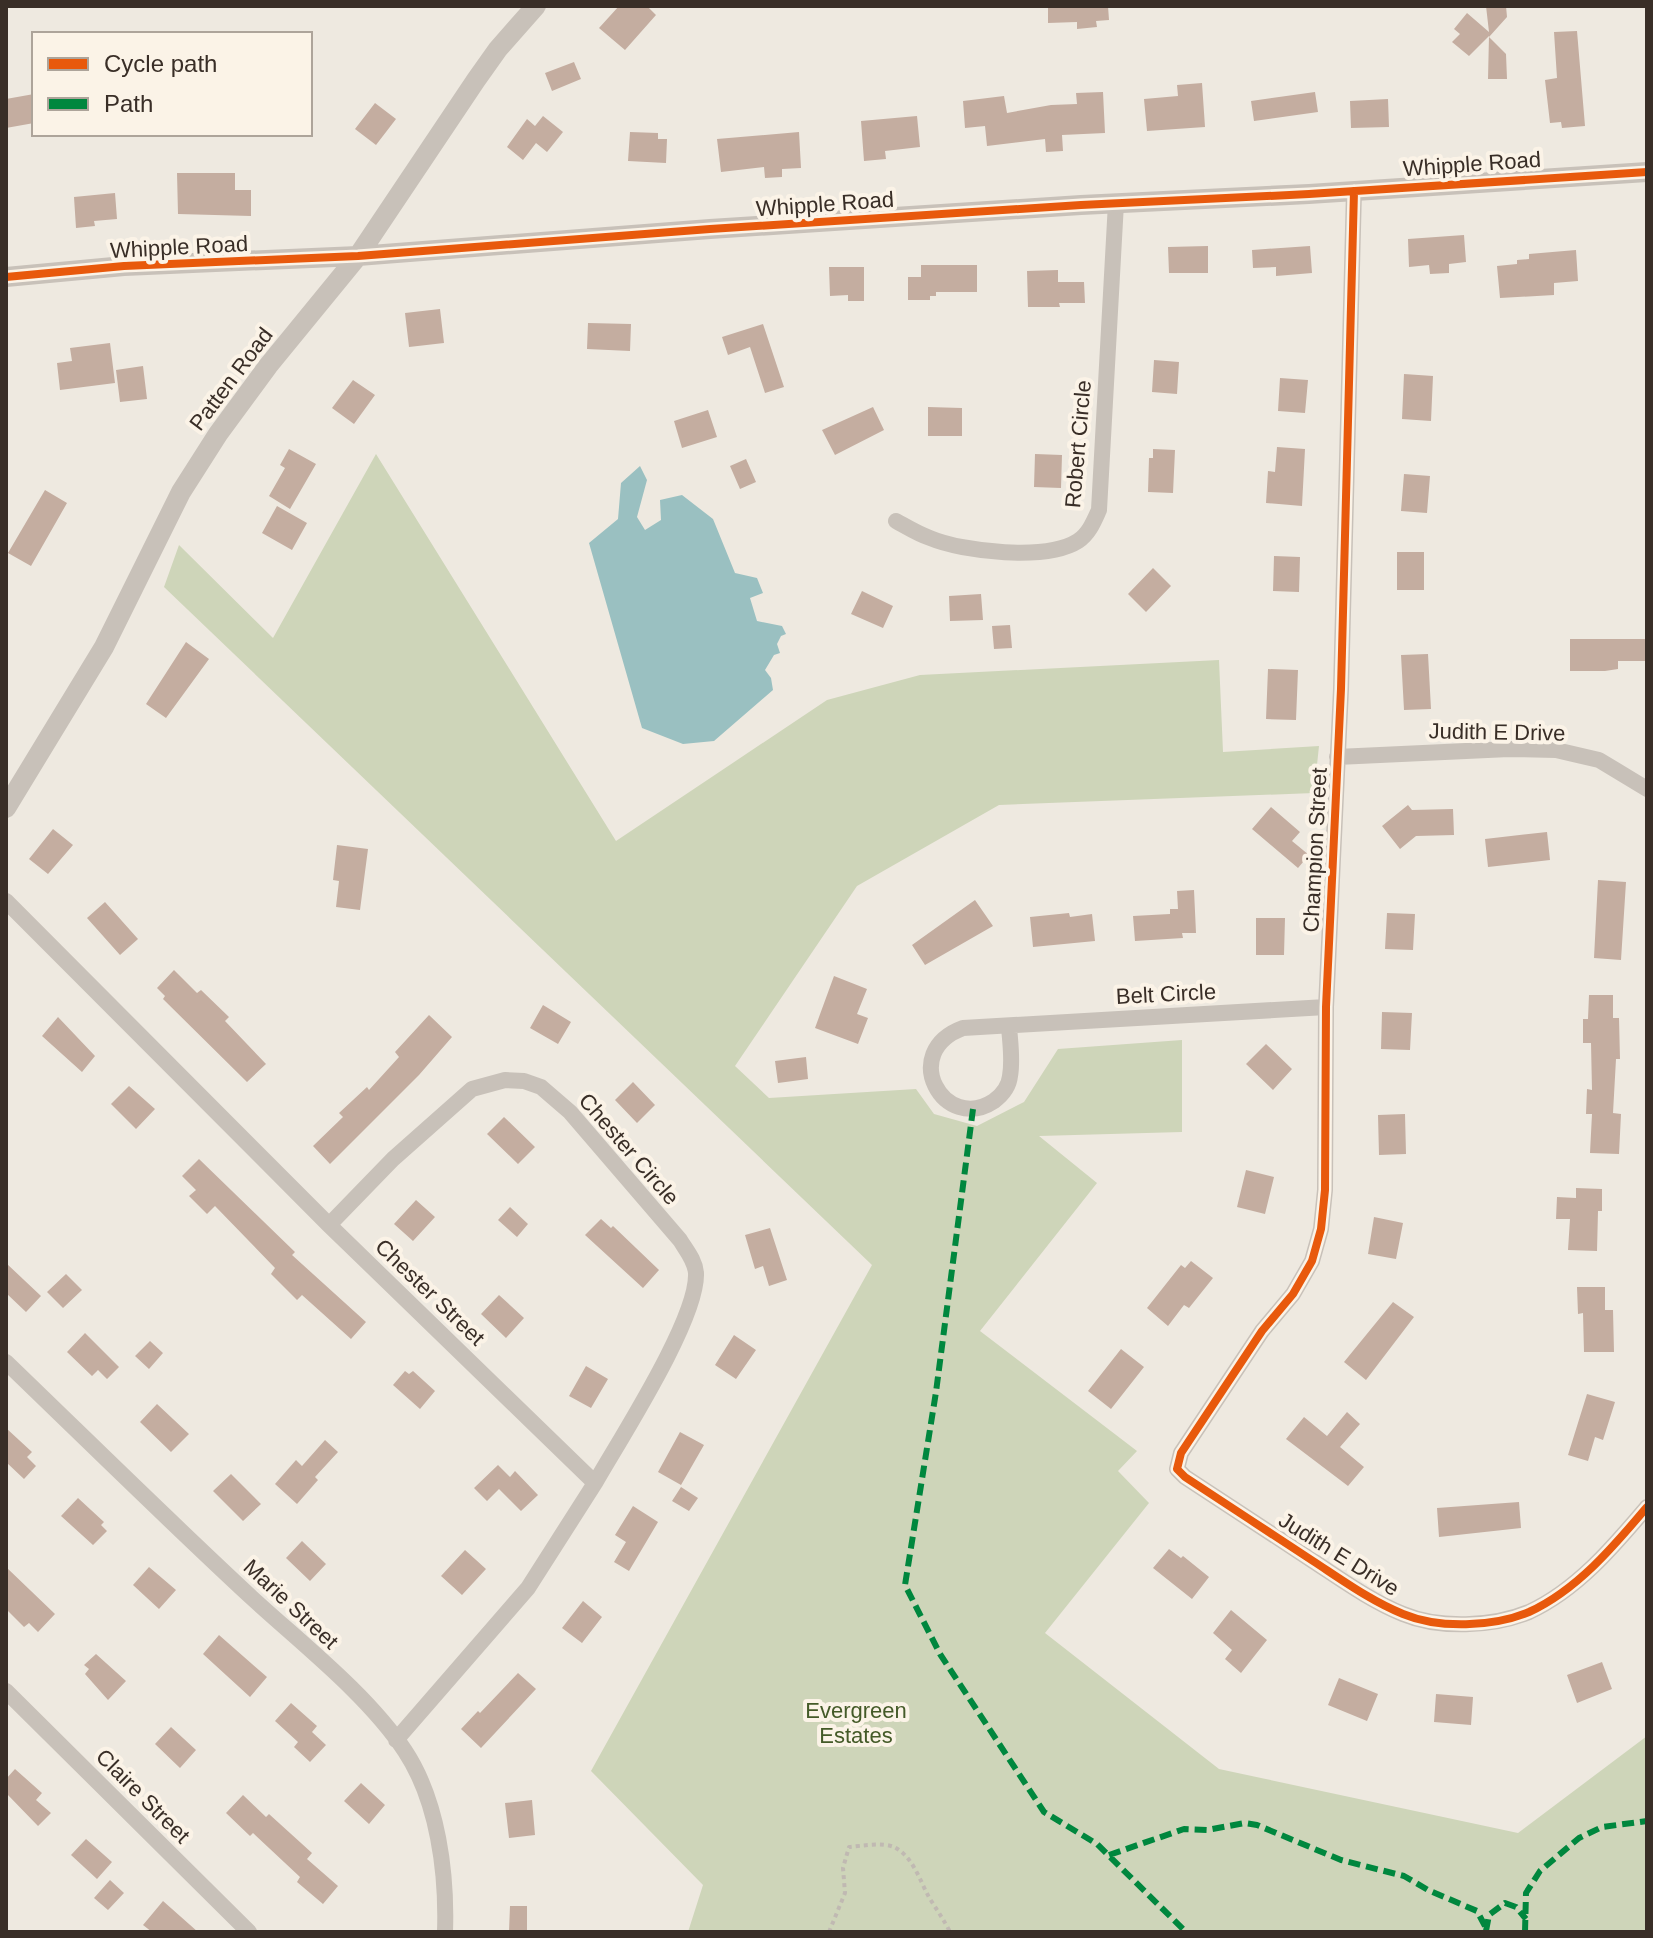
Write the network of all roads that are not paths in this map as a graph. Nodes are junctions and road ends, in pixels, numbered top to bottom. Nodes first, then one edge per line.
1 (536, 6) edge
2 (1647, 172) edge
3 (1354, 191) junction
4 (1116, 203) junction
5 (358, 256) junction
6 (6, 277) edge
7 (896, 521) dead end
8 (1337, 757) junction
9 (1647, 789) edge
10 (6, 808) edge
11 (6, 901) edge
12 (1326, 1007) junction
13 (1009, 1026) junction
14 (329, 1225) junction
15 (6, 1362) edge
16 (1177, 1469) joint
17 (595, 1483) junction
18 (1647, 1507) edge
19 (6, 1691) edge
20 (396, 1740) junction
21 (249, 1932) edge
22 (445, 1932) edge

1 - 5 street, Patten Road
2 - 3 street, Whipple Road
3 - 4 street, Whipple Road
3 - 8 street, Champion Street
4 - 5 street, Whipple Road
4 - 7 street, Robert Circle
5 - 6 street, Whipple Road
5 - 10 street, Patten Road
8 - 9 street, Judith E Drive
8 - 12 street, Champion Street
11 - 14 street, Chester Street
12 - 13 street, Belt Circle
12 - 16 street, Champion Street
13 - 13 street, Belt Circle
14 - 17 street, Chester Street
14 - 17 street, Chester Circle
15 - 20 street, Marie Street
16 - 18 street, Judith E Drive
17 - 20 street
19 - 21 street, Claire Street
20 - 22 street, Marie Street

